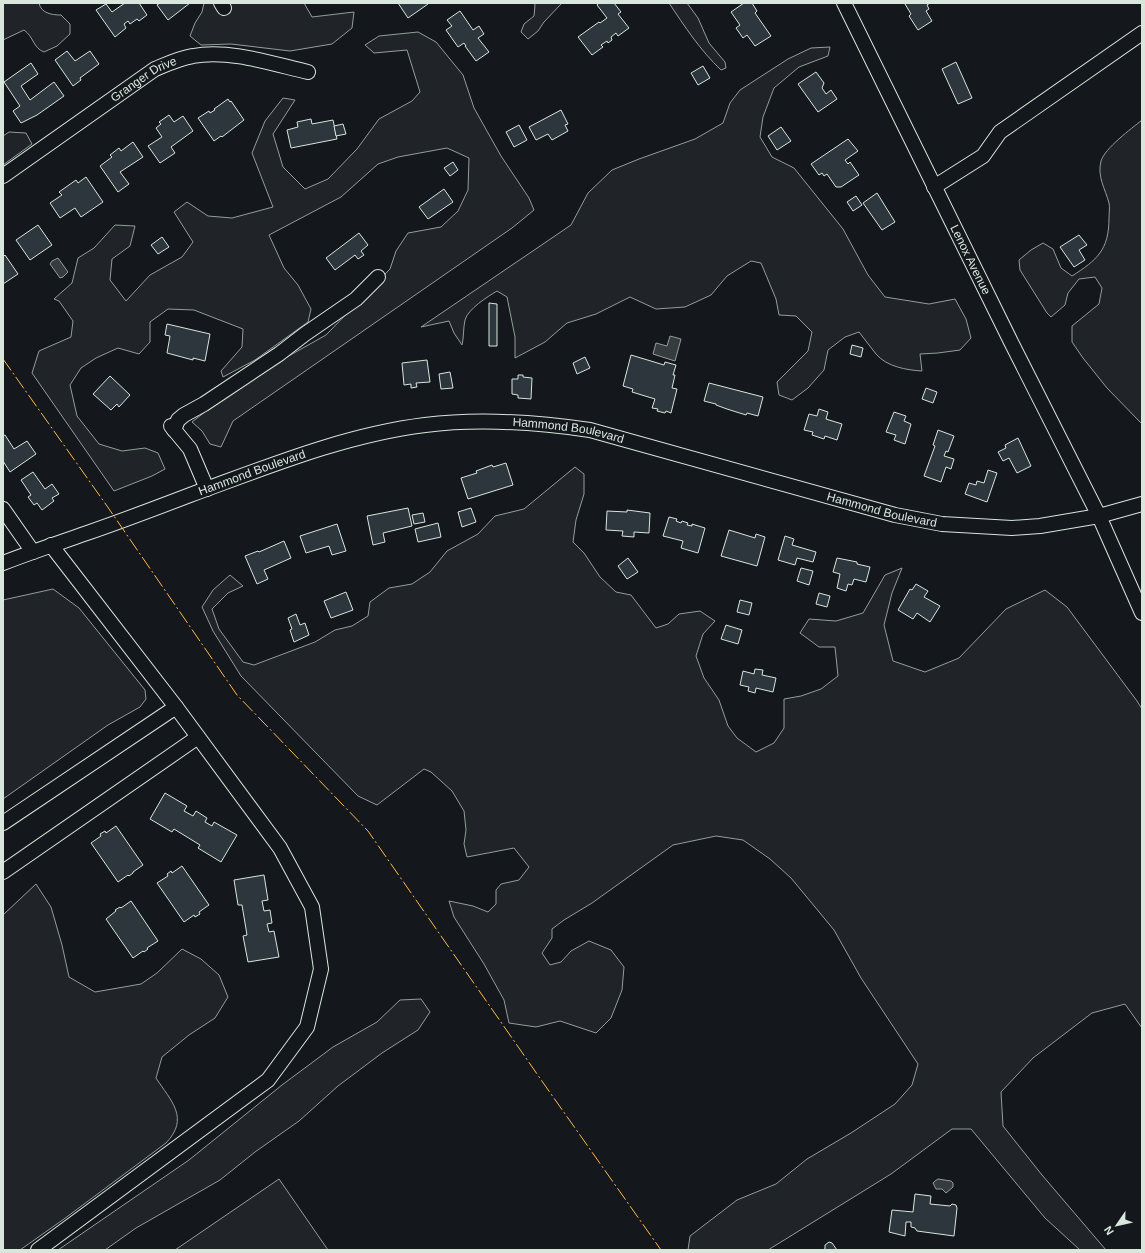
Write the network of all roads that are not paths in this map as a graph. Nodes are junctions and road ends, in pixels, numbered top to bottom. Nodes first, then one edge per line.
1 (844, 3) edge
2 (1142, 33) edge
3 (308, 72) dead end
4 (3, 176) edge
5 (934, 187) junction
6 (378, 277) dead end
7 (206, 489) junction
8 (1142, 504) edge
9 (3, 509) edge
10 (1099, 516) junction
11 (51, 545) junction
12 (33, 552) junction
13 (3, 563) edge
14 (1142, 613) edge
15 (176, 707) junction
16 (198, 737) junction
17 (3, 823) edge
18 (3, 872) edge
19 (38, 1250) edge

1 - 5 street, Lenox Avenue
2 - 5 street
3 - 4 street, Granger Drive
5 - 10 street, Lenox Avenue
6 - 7 street
7 - 10 street, Hammond Boulevard
7 - 11 street, Hammond Boulevard
8 - 10 street, Hammond Boulevard
9 - 12 street
10 - 14 street, Lenox Avenue
11 - 12 street, Hammond Boulevard
11 - 15 street
12 - 13 street, Hammond Boulevard
15 - 16 street
15 - 17 street
16 - 18 street
16 - 19 street

